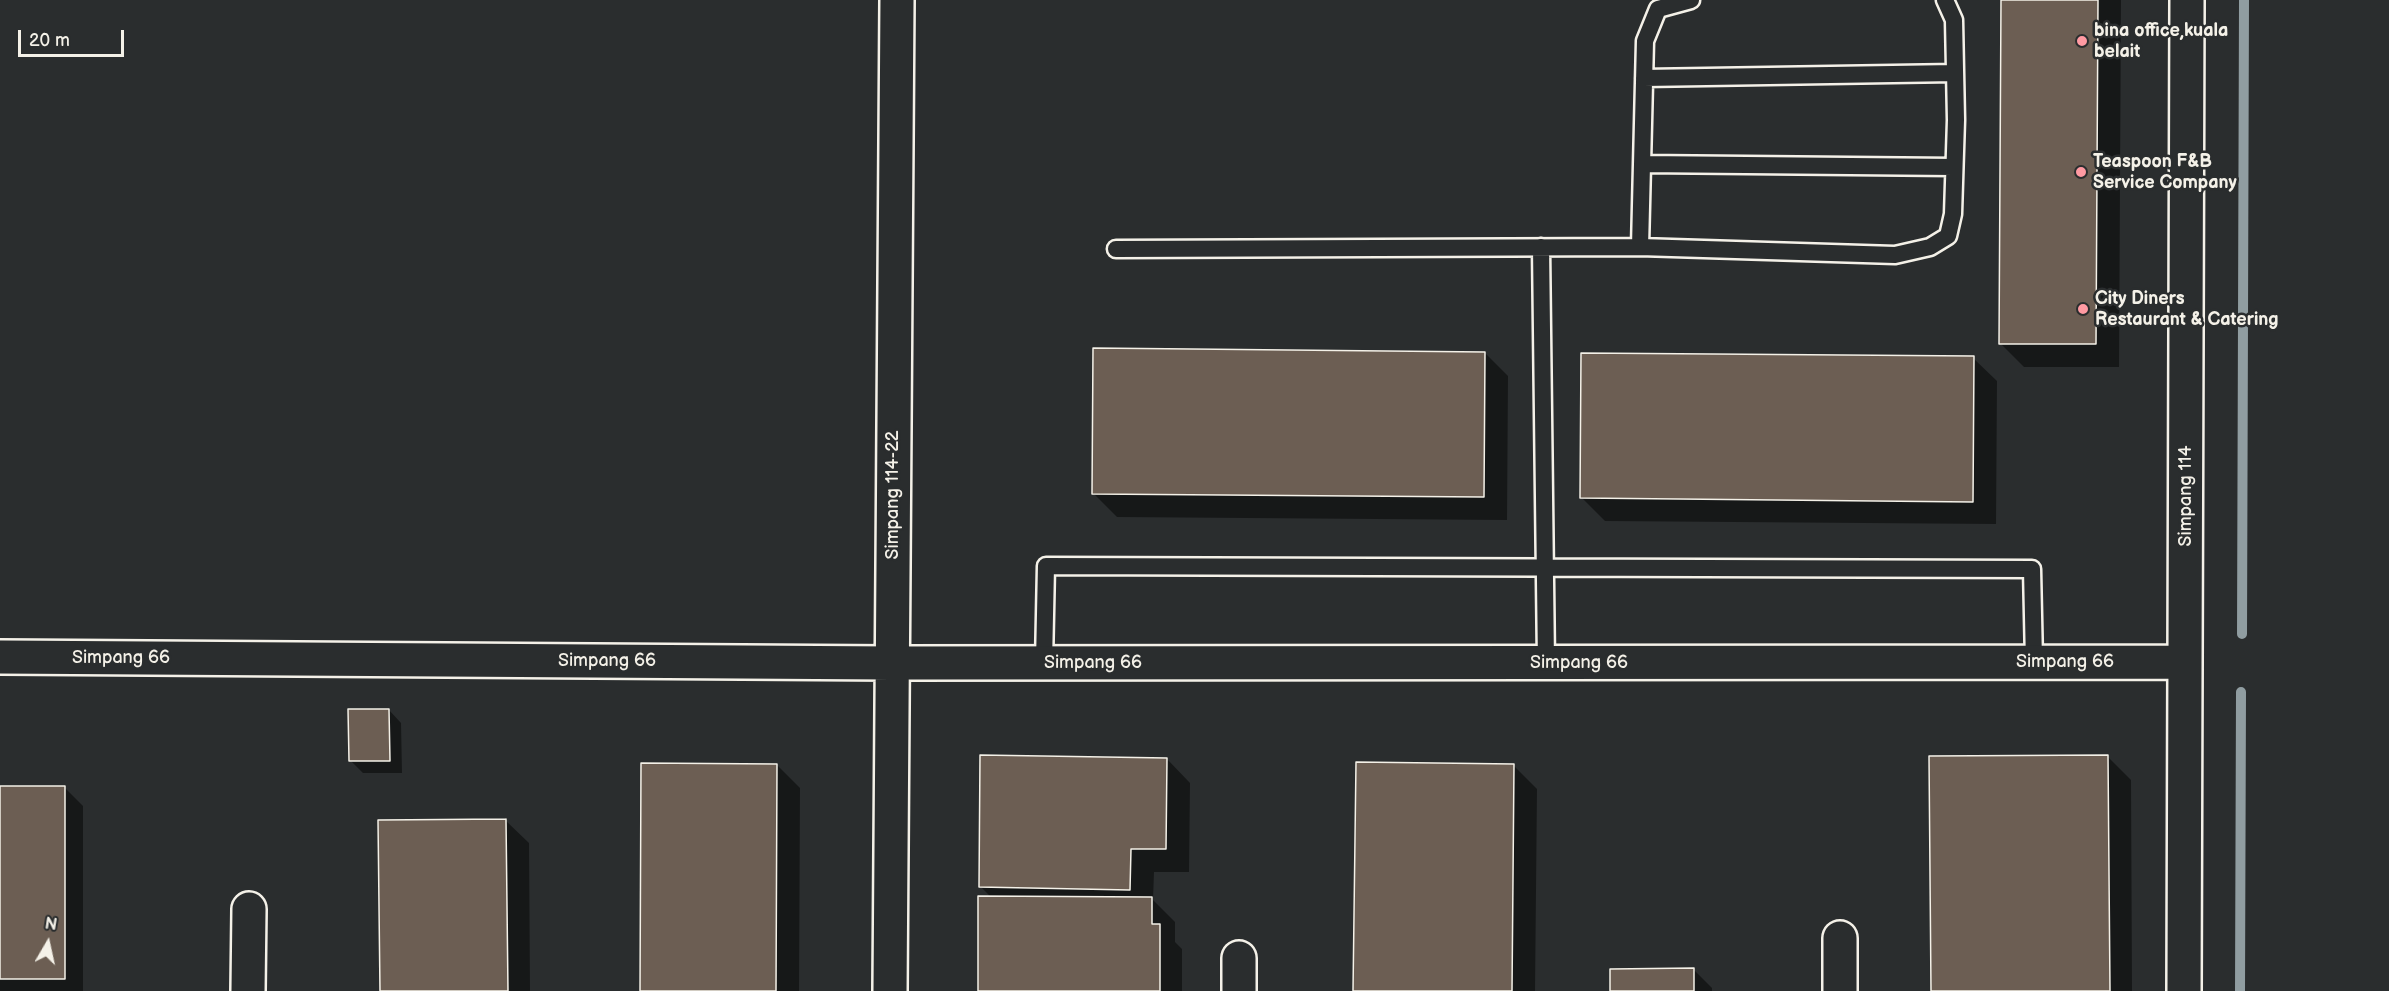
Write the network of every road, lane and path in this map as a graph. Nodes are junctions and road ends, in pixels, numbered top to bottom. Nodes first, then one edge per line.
1 (897, 0) edge
2 (1691, 0) edge
3 (1945, 0) edge
4 (2187, 0) edge
5 (1955, 73) junction
6 (1644, 78) junction
7 (1642, 164) junction
8 (1954, 167) junction
9 (1640, 246) junction
10 (1541, 247) junction
11 (1116, 249) dead end
12 (1544, 568) junction
13 (0, 657) edge
14 (2034, 662) junction
15 (2185, 662) junction
16 (891, 663) junction
17 (1044, 663) junction
18 (1546, 663) junction
19 (249, 909) dead end
20 (1840, 938) dead end
21 (1239, 958) dead end
22 (248, 991) edge
23 (890, 991) edge
24 (1239, 991) edge
25 (1840, 991) edge
26 (2184, 991) edge

1 - 16 street, Simpang 114-22
2 - 6 lane
3 - 5 lane
4 - 15 street, Simpang 114
5 - 6 lane
5 - 8 lane
6 - 7 lane
7 - 8 lane
7 - 9 lane
8 - 9 lane
9 - 10 lane
10 - 11 lane
10 - 12 lane
12 - 14 lane
12 - 17 lane
12 - 18 lane
13 - 16 street, Simpang 66
14 - 15 street, Simpang 66
14 - 18 street, Simpang 66
15 - 26 street, Simpang 114
16 - 17 street, Simpang 66
16 - 23 street, Simpang 114-22
17 - 18 street, Simpang 66
19 - 22 street
20 - 25 street
21 - 24 street

